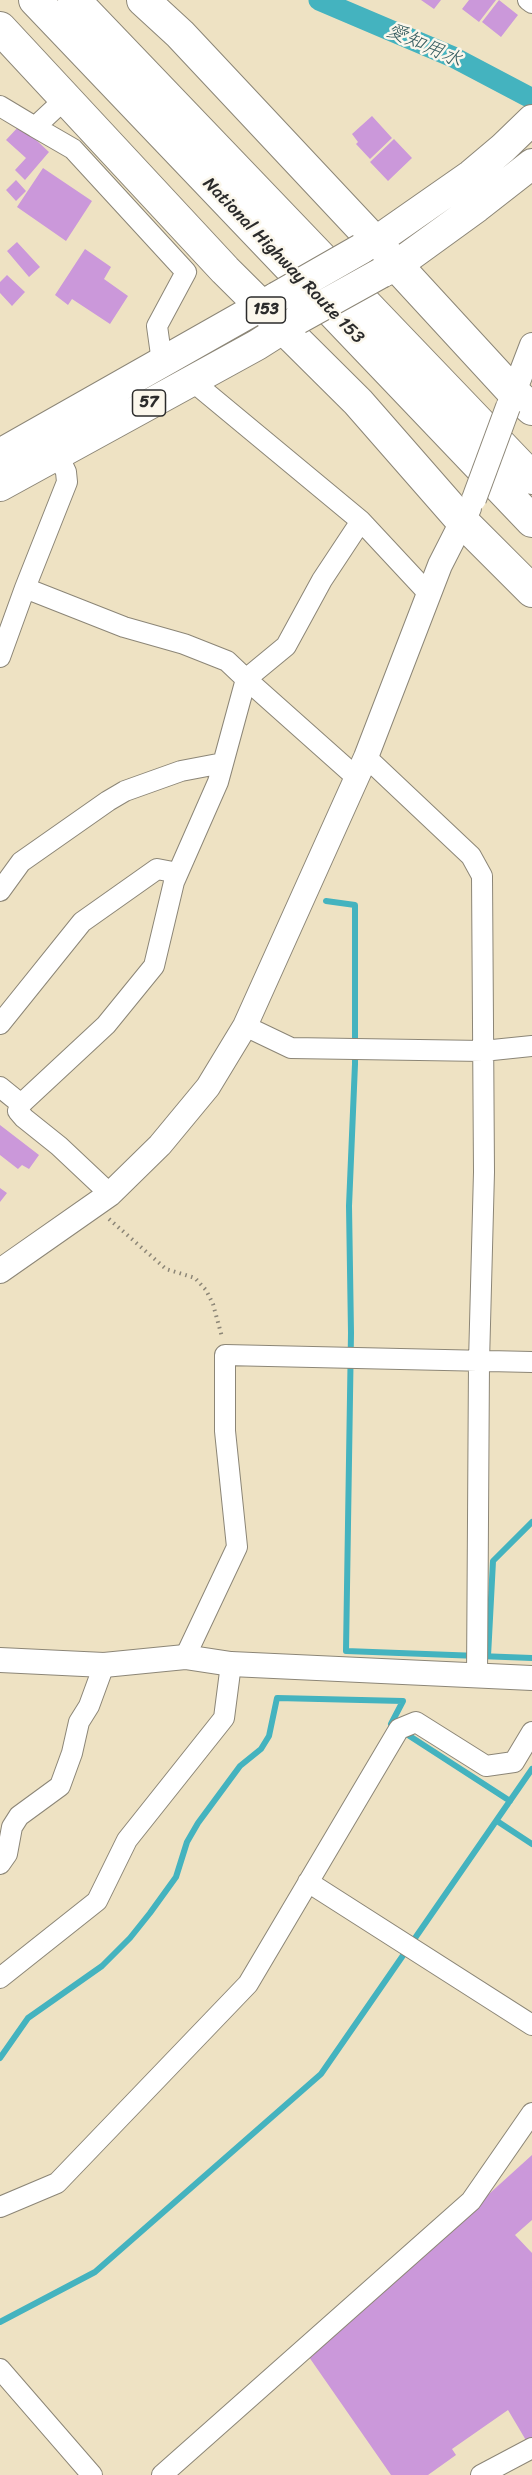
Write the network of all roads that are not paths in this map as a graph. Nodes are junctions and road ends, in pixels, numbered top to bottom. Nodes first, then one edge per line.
1 (35, 0) edge
2 (74, 0) edge
3 (143, 0) edge
4 (528, 0) edge
5 (532, 3) edge
6 (0, 28) edge
7 (66, 98) junction
8 (0, 106) edge
9 (532, 120) edge
10 (35, 127) junction
11 (532, 164) edge
12 (368, 245) junction
13 (389, 269) junction
14 (269, 302) junction
15 (291, 323) junction
16 (532, 345) edge
17 (162, 362) junction
18 (191, 380) junction
19 (518, 403) edge
20 (57, 453) junction
21 (0, 454) edge
22 (532, 478) edge
23 (0, 486) edge
24 (468, 510) junction
25 (361, 521) junction
26 (532, 521) edge
27 (24, 588) junction
28 (532, 591) edge
29 (429, 594) junction
30 (1, 653) edge
31 (246, 679) junction
32 (223, 763) junction
33 (361, 767) junction
34 (178, 873) junction
35 (0, 891) edge
36 (0, 1024) edge
37 (245, 1026) junction
38 (532, 1046) edge
39 (483, 1051) junction
40 (0, 1087) edge
41 (21, 1104) junction
42 (102, 1200) junction
43 (0, 1270) edge
44 (479, 1362) junction
45 (532, 1362) edge
46 (185, 1657) junction
47 (0, 1660) edge
48 (231, 1664) junction
49 (104, 1665) junction
50 (477, 1677) junction
51 (532, 1678) edge
52 (532, 1732) edge
53 (0, 1864) edge
54 (308, 1882) junction
55 (0, 1978) edge
56 (532, 2025) edge
57 (532, 2113) edge
58 (0, 2207) edge
59 (0, 2369) edge
60 (532, 2448) edge
61 (92, 2475) edge
62 (162, 2475) edge
63 (481, 2475) edge

1 - 26 highway, National Highway Route 153 / 153
2 - 22 highway, National Highway Route 153
3 - 12 highway
4 - 5 street
6 - 7 highway, 153
7 - 10 street
7 - 14 highway, 153
8 - 10 street
9 - 12 main road, 57
10 - 17 street
11 - 13 main road, 57
12 - 13 highway
12 - 14 main road, 57, bridge
13 - 15 main road, 57, bridge
13 - 19 highway
14 - 15 highway, 153
14 - 17 main road, 57
15 - 18 main road, 57
15 - 24 highway, 153
16 - 19 street
17 - 21 main road, 57
18 - 20 main road, 57
18 - 25 street
19 - 24 street, bridge
20 - 23 main road, 57
20 - 27 street
24 - 28 highway, 153
24 - 29 street
25 - 29 street
25 - 31 street
27 - 30 street
27 - 31 street
29 - 33 street
31 - 32 street
31 - 33 street
32 - 34 street
32 - 35 street
33 - 37 street
33 - 39 street
34 - 36 street
34 - 41 street
37 - 39 street
37 - 42 street
38 - 39 street
39 - 44 street
40 - 41 street
41 - 42 street
42 - 43 street
44 - 45 street
44 - 46 street
44 - 50 street
46 - 48 street
46 - 49 street
47 - 49 street
48 - 50 street
48 - 55 street
49 - 53 street
50 - 51 street
52 - 54 street
54 - 56 street
54 - 58 street
57 - 62 street
59 - 61 street
60 - 63 street

